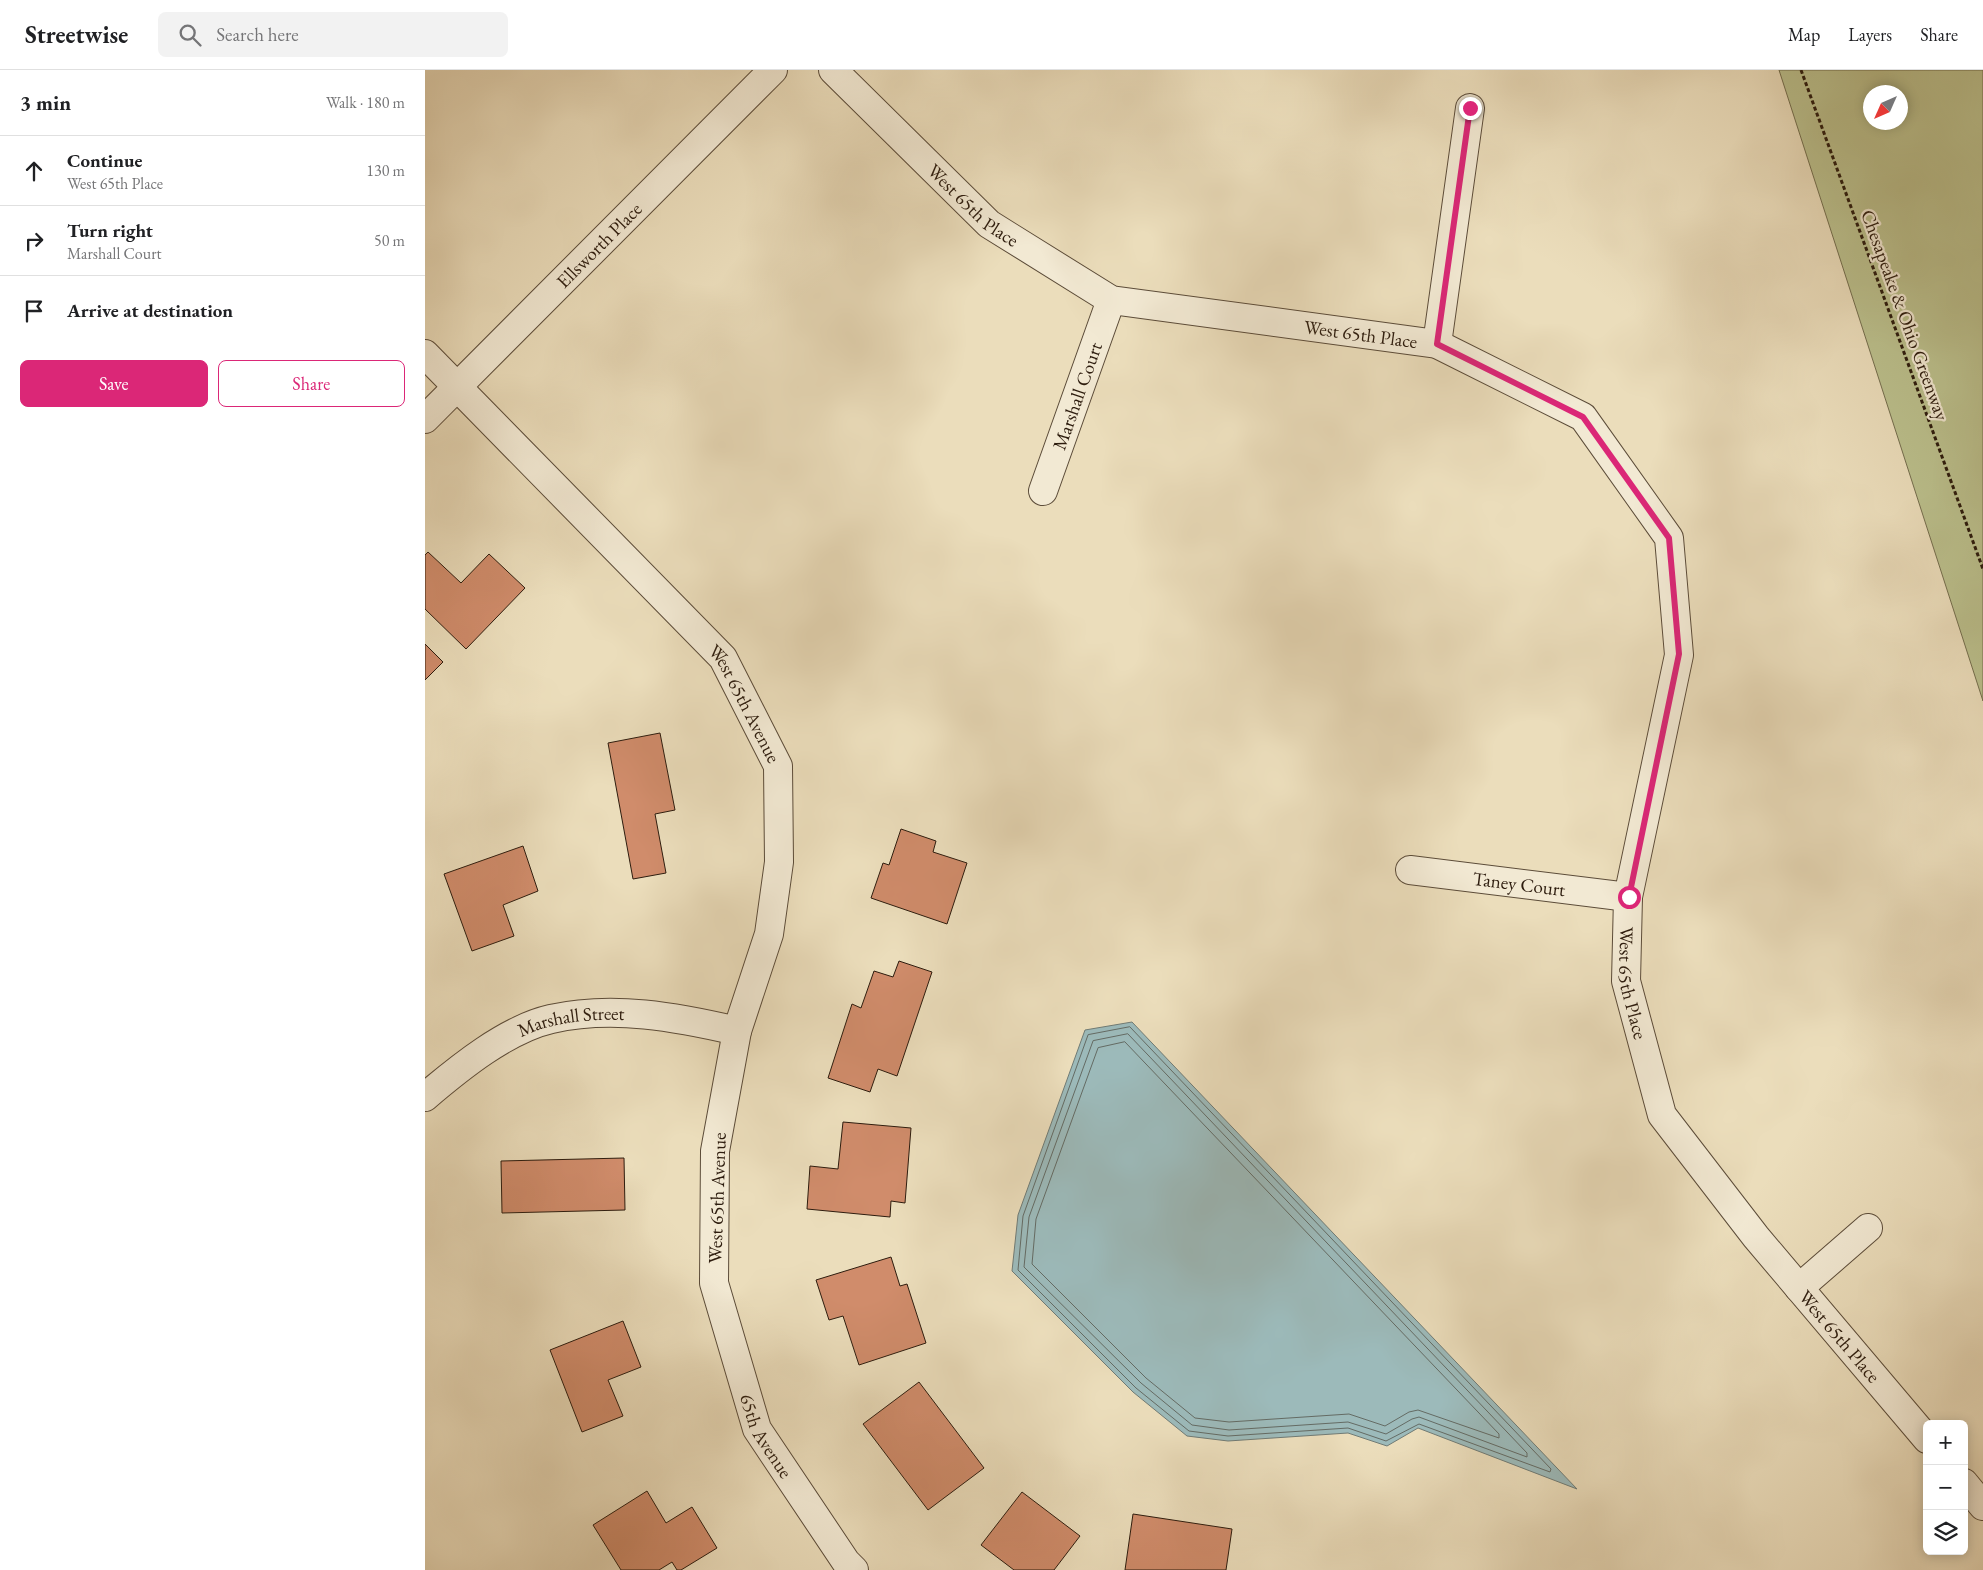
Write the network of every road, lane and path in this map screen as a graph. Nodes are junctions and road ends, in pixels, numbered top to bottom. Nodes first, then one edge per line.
1 (773, 70) edge
2 (833, 70) edge
3 (1801, 70) edge
4 (1470, 108) dead end
5 (1111, 300) junction
6 (1437, 344) junction
7 (425, 354) edge
8 (457, 387) junction
9 (425, 419) edge
10 (1043, 490) dead end
11 (1983, 569) edge
12 (1410, 870) dead end
13 (1629, 897) junction
14 (737, 1031) junction
15 (425, 1097) edge
16 (1868, 1228) dead end
17 (714, 1283) joint
18 (1799, 1288) junction
19 (1923, 1434) edge
20 (1968, 1488) edge
21 (1983, 1506) edge
22 (854, 1570) edge

1 - 8 street, Ellsworth Place
2 - 5 street, West 65th Place
3 - 11 path, Chesapeake & Ohio Greenway
4 - 6 street
5 - 6 street, West 65th Place
5 - 10 street, Marshall Court
6 - 13 street, West 65th Place
7 - 8 street, West 65th Avenue
8 - 9 street, Ellsworth Place
8 - 14 street, West 65th Avenue
12 - 13 street, Taney Court
13 - 18 street, West 65th Place
14 - 15 street, Marshall Street
14 - 17 street, West 65th Avenue
16 - 18 street
17 - 22 street, 65th Avenue
18 - 19 street, West 65th Place
20 - 21 street

